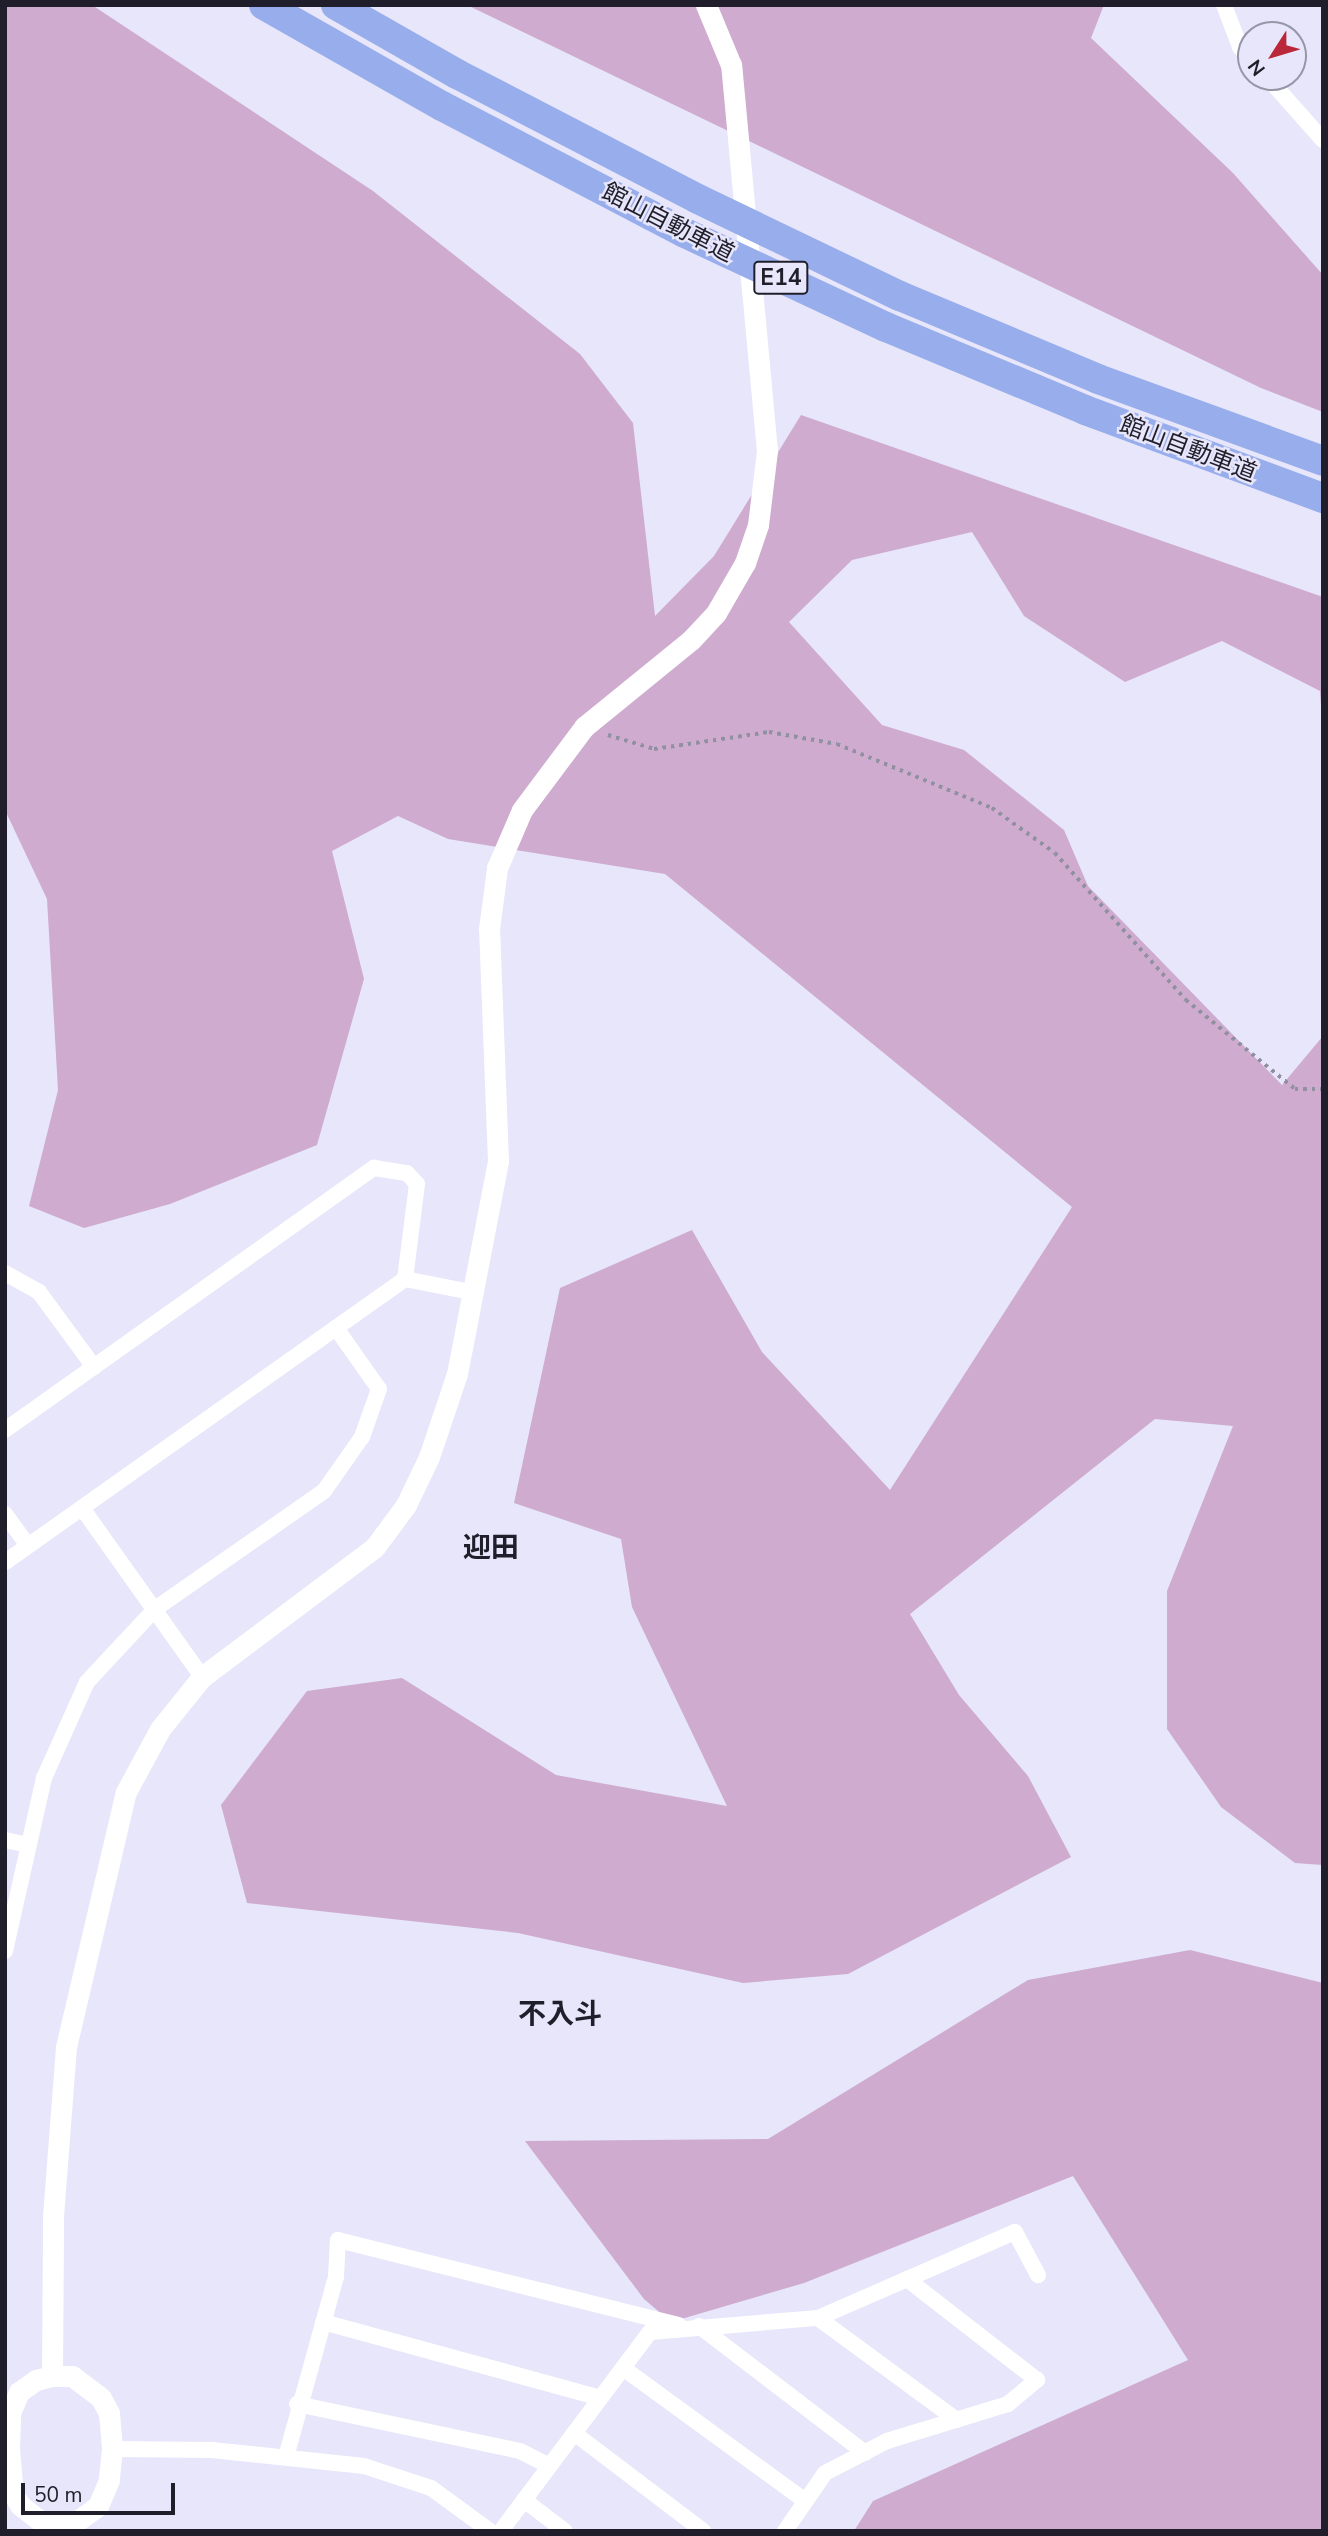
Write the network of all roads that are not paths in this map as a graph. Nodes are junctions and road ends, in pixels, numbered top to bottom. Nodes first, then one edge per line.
1 (264, 5) edge
2 (336, 5) edge
3 (706, 5) edge
4 (1224, 5) edge
5 (1237, 39) edge
6 (1279, 91) edge
7 (1323, 140) edge
8 (1323, 461) edge
9 (1323, 498) edge
10 (5, 1272) edge
11 (405, 1279) junction
12 (476, 1293) junction
13 (336, 1328) junction
14 (94, 1367) junction
15 (5, 1430) edge
16 (82, 1508) junction
17 (5, 1514) edge
18 (28, 1546) junction
19 (5, 1562) edge
20 (155, 1609) junction
21 (202, 1677) junction
22 (5, 1840) edge
23 (29, 1845) junction
24 (5, 1951) edge
25 (1038, 2275) dead end
26 (907, 2279) junction
27 (818, 2318) junction
28 (323, 2322) junction
29 (693, 2326) junction
30 (623, 2368) junction
31 (52, 2376) junction
32 (600, 2398) junction
33 (298, 2404) junction
34 (957, 2420) junction
35 (574, 2432) junction
36 (7, 2449) edge
37 (113, 2449) junction
38 (865, 2453) junction
39 (286, 2457) junction
40 (549, 2466) junction
41 (524, 2500) junction
42 (804, 2500) junction
43 (57, 2528) edge
44 (490, 2531) edge
45 (501, 2531) edge
46 (565, 2531) edge
47 (703, 2531) edge
48 (785, 2531) edge

1 - 9 highway, 館山自動車道 / E14
2 - 8 highway, 館山自動車道 / E14
3 - 12 street
4 - 5 street
6 - 7 street
10 - 14 street
11 - 12 street
11 - 13 street
11 - 14 street
12 - 21 street
13 - 16 street
13 - 20 street
14 - 15 street
16 - 18 street
16 - 20 street
17 - 18 street
18 - 19 street
20 - 21 street
20 - 23 street
21 - 31 street
22 - 23 street
23 - 24 street
25 - 26 street
26 - 27 street
26 - 34 street
27 - 29 street
27 - 34 street
28 - 29 street
28 - 32 street
28 - 33 street
29 - 30 street
29 - 38 street
30 - 32 street
30 - 42 street
31 - 36 street
31 - 37 street
32 - 35 street
33 - 39 street
33 - 40 street
34 - 38 street
35 - 40 street
35 - 47 street
36 - 43 street
37 - 39 street
37 - 43 street
38 - 42 street
39 - 44 street
40 - 41 street
41 - 45 street
41 - 46 street
42 - 48 street

